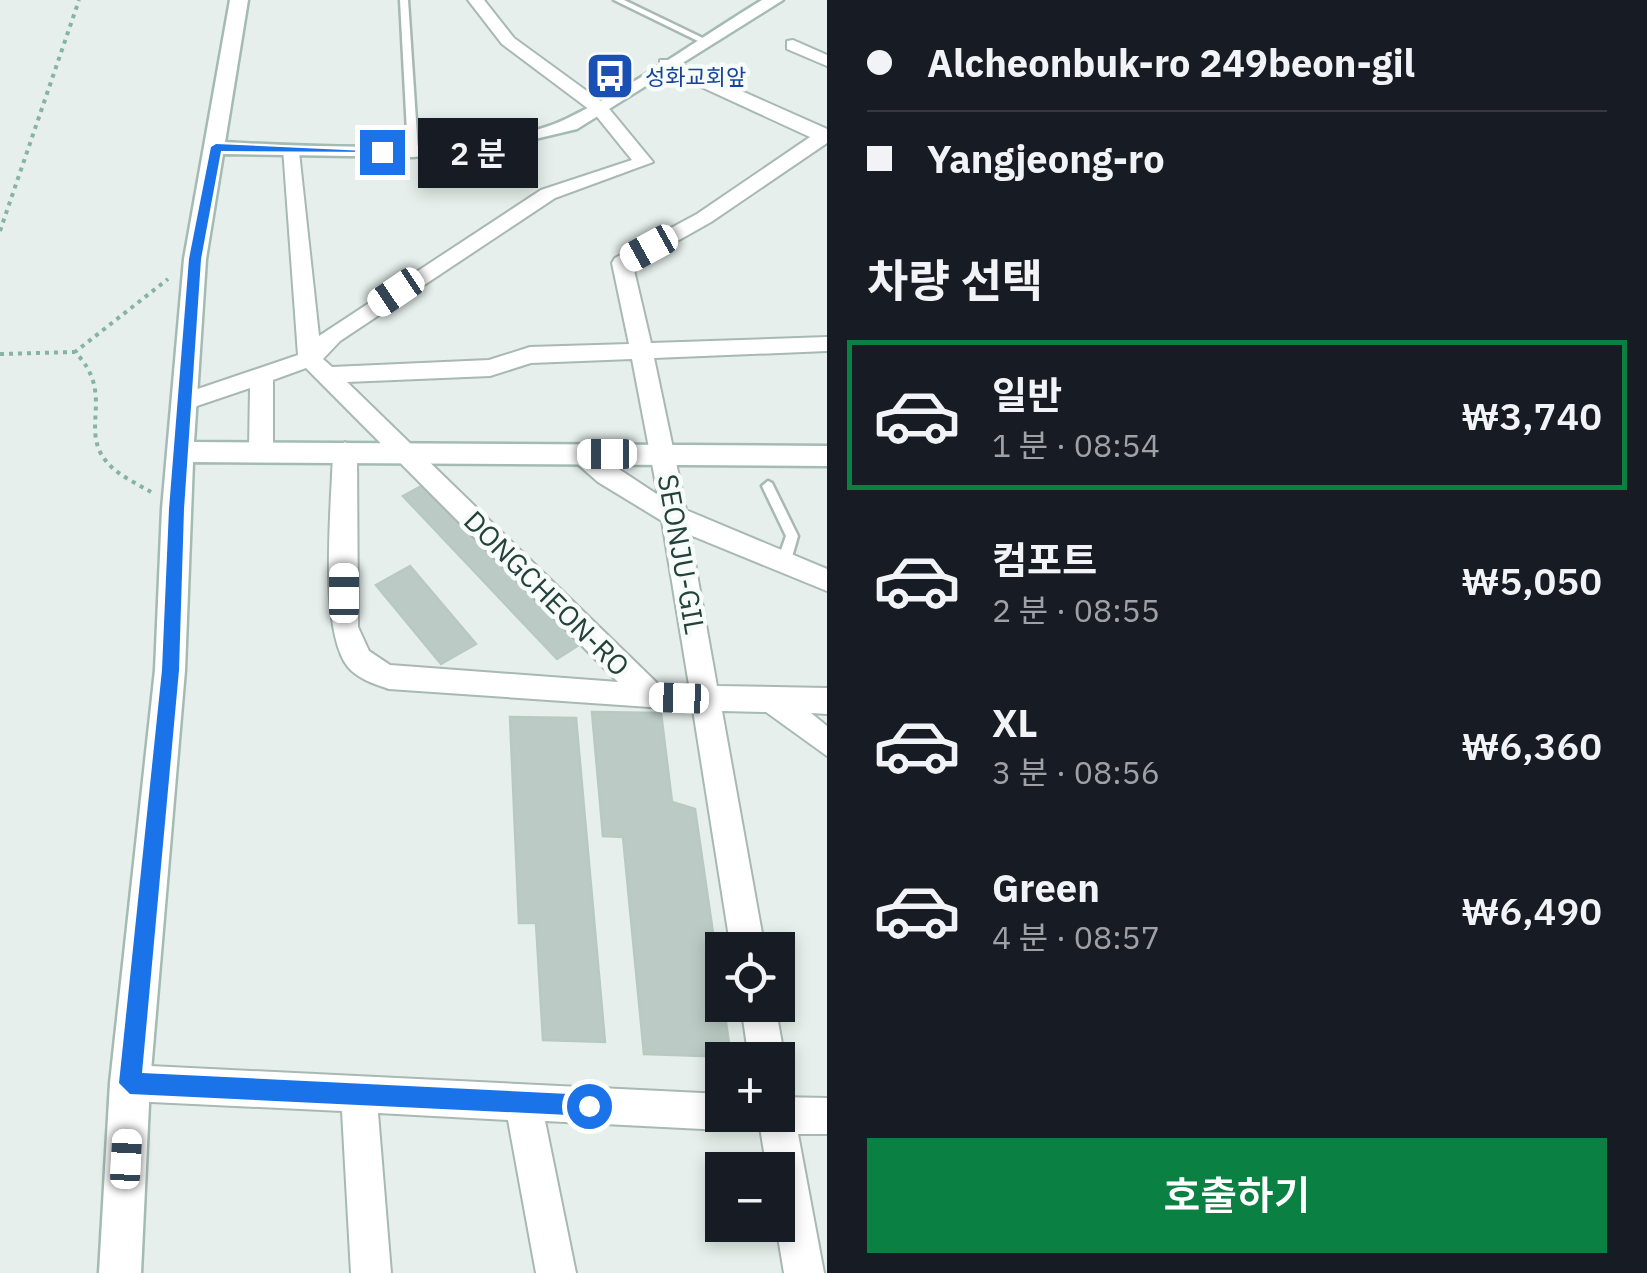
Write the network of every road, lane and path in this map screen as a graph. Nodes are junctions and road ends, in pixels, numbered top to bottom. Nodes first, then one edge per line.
1 (79, 0) edge
2 (239, 0) edge
3 (404, 0) edge
4 (476, 0) edge
5 (618, 0) edge
6 (774, 0) edge
7 (705, 41) junction
8 (793, 45) dead end
9 (827, 61) edge
10 (666, 64) junction
11 (600, 109) junction
12 (826, 136) edge
13 (216, 147) junction
14 (290, 152) junction
15 (413, 152) junction
16 (0, 231) edge
17 (195, 259) junction
18 (827, 344) edge
19 (642, 348) junction
20 (75, 352) junction
21 (0, 354) edge
22 (321, 367) junction
23 (262, 376) junction
24 (185, 402) junction
25 (260, 450) junction
26 (345, 451) junction
27 (182, 452) junction
28 (404, 452) junction
29 (578, 454) junction
30 (664, 454) junction
31 (827, 456) edge
32 (768, 486) dead end
33 (176, 509) junction
34 (676, 520) junction
35 (783, 564) junction
36 (827, 580) edge
37 (652, 697) junction
38 (706, 700) junction
39 (772, 700) junction
40 (827, 701) edge
41 (827, 743) edge
42 (745, 932) edge
43 (130, 1083) junction
44 (359, 1095) junction
45 (522, 1102) junction
46 (705, 1111) edge
47 (795, 1115) edge
48 (827, 1116) edge
49 (780, 1132) edge
50 (120, 1273) edge
51 (371, 1273) edge
52 (556, 1273) edge
53 (804, 1273) edge

1 - 16 path
2 - 13 street
3 - 15 lane
4 - 11 street
5 - 7 lane
6 - 7 street
7 - 10 street
8 - 9 street
10 - 11 street
10 - 12 street
11 - 15 street
11 - 22 street
12 - 19 street, SEONJU-GIL
13 - 14 street
13 - 17 street
14 - 15 street
14 - 22 street
17 - 20 path
17 - 24 street
18 - 19 street
19 - 22 street
19 - 30 street, SEONJU-GIL
20 - 21 path
20 - 33 path
22 - 23 street
22 - 28 street, DONGCHEON-RO
23 - 24 street
23 - 25 street
24 - 27 street
25 - 26 street
25 - 27 street
26 - 28 street
26 - 37 street
27 - 33 street
28 - 29 street
28 - 37 street, DONGCHEON-RO
29 - 30 street
29 - 34 street
30 - 31 street
30 - 34 street, SEONJU-GIL
32 - 35 lane
33 - 43 street
34 - 35 street
34 - 38 street, SEONJU-GIL
35 - 36 street
37 - 38 street, DONGCHEON-RO
38 - 39 street, DONGCHEON-RO
38 - 42 street, SEONJU-GIL
39 - 40 street, DONGCHEON-RO
39 - 41 street
43 - 44 street
43 - 50 street
44 - 45 street
44 - 51 street
45 - 46 street
45 - 52 street
47 - 48 street
49 - 53 street

